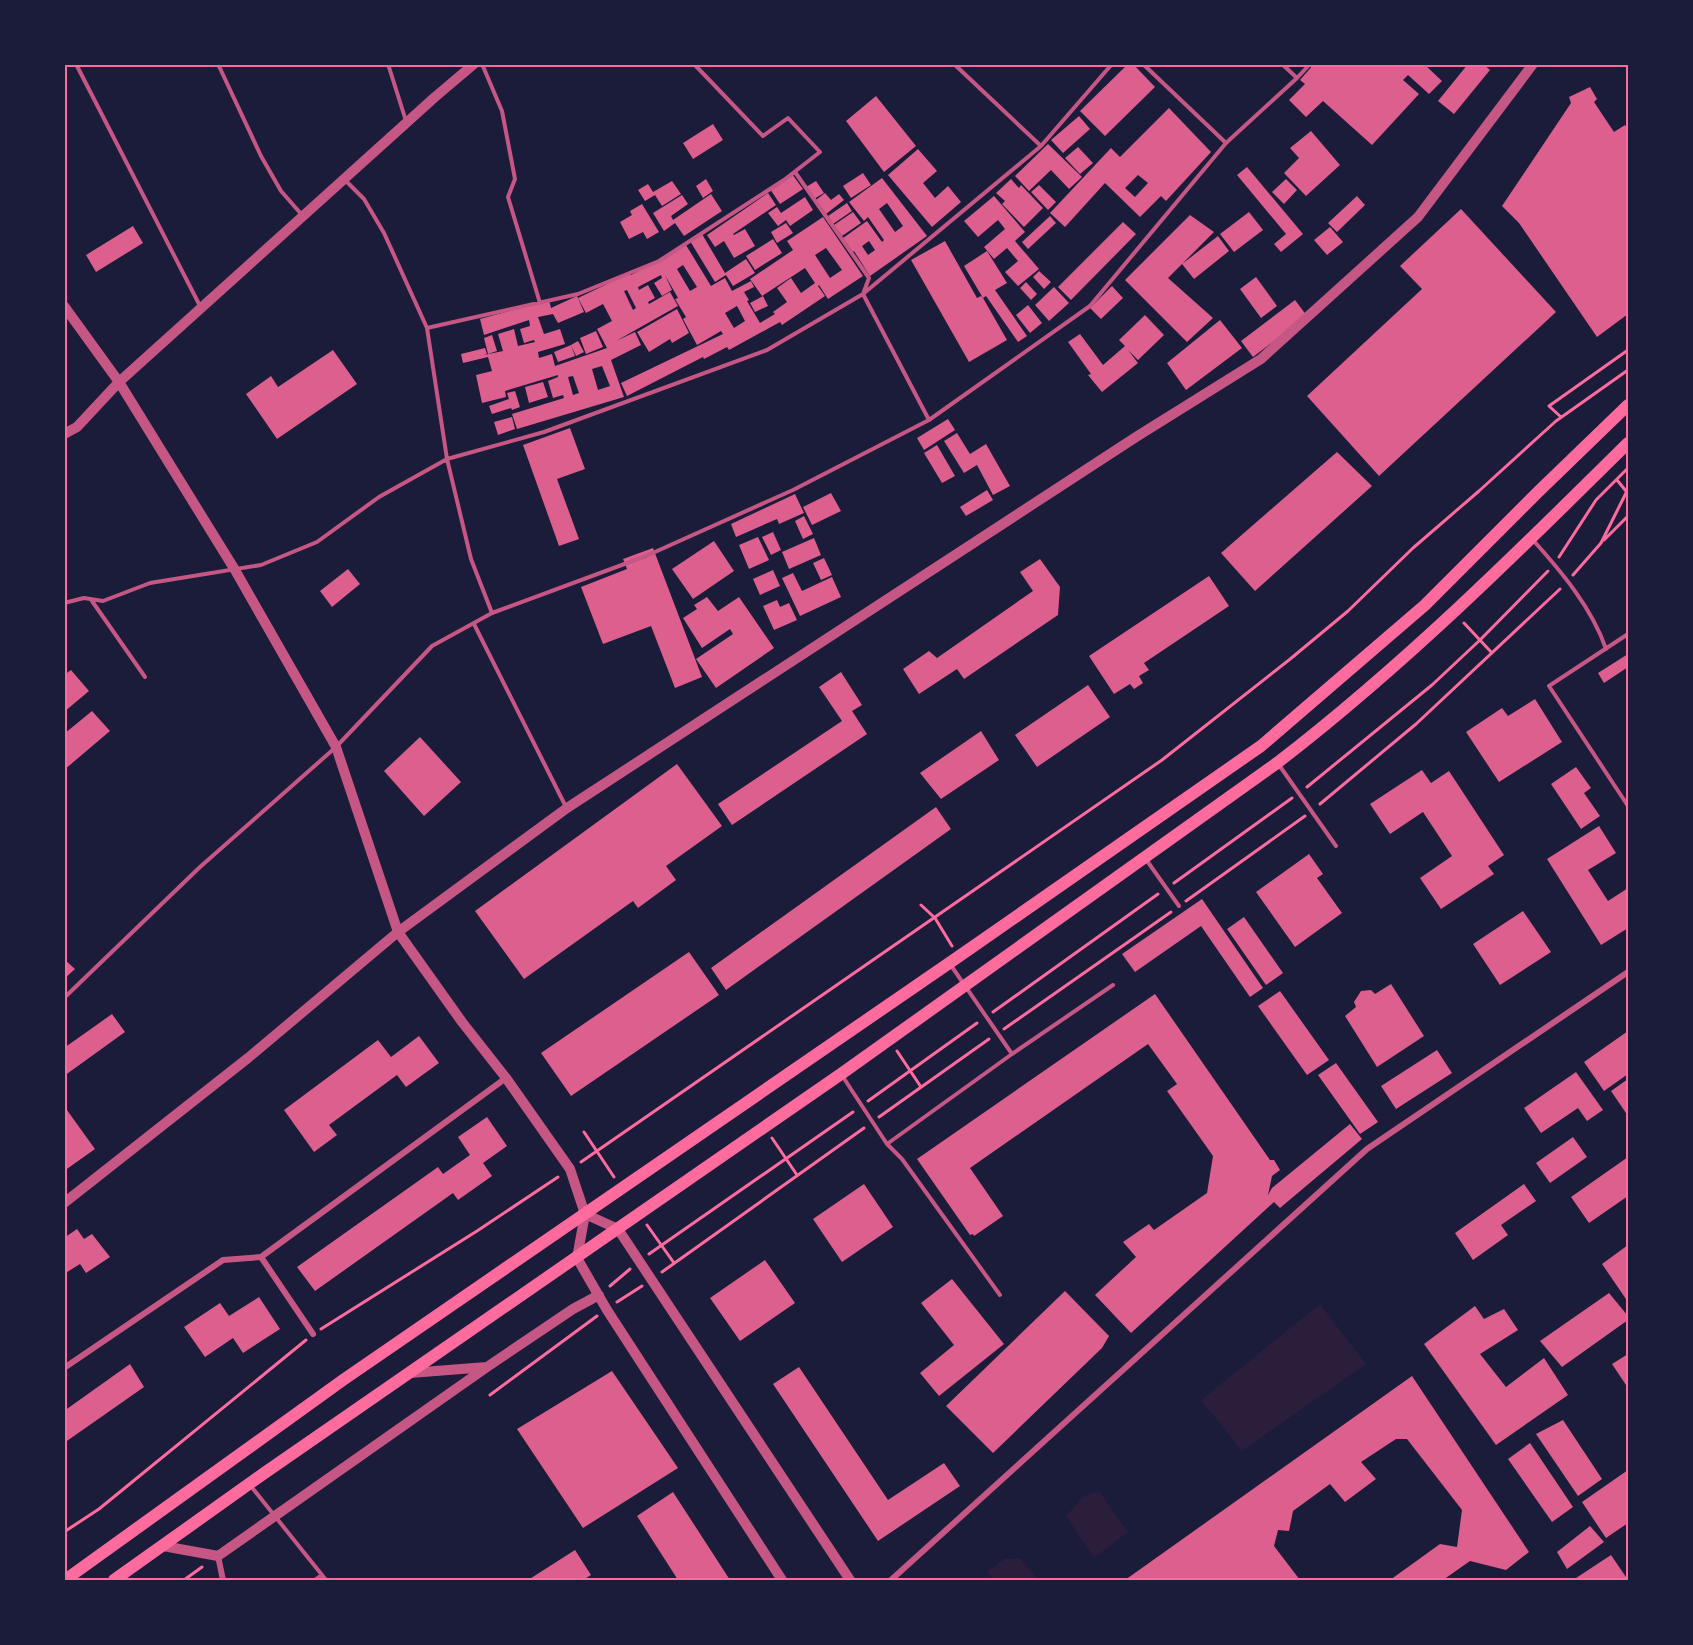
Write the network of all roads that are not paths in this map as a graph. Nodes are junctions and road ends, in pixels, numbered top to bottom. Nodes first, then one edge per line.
1 (76, 64) edge
2 (218, 64) edge
3 (388, 64) edge
4 (474, 64) edge
5 (482, 64) edge
6 (694, 64) edge
7 (954, 64) edge
8 (1112, 64) edge
9 (1143, 64) edge
10 (1282, 64) edge
11 (1310, 64) edge
12 (1533, 64) edge
13 (1297, 78) junction
14 (407, 122) junction
15 (1226, 143) junction
16 (1041, 146) junction
17 (344, 178) junction
18 (784, 180) junction
19 (302, 215) junction
20 (863, 294) junction
21 (540, 303) junction
22 (64, 306) edge
23 (201, 307) junction
24 (427, 328) junction
25 (119, 382) junction
26 (1629, 405) edge
27 (929, 420) junction
28 (64, 434) edge
29 (1629, 443) edge
30 (447, 459) junction
31 (1532, 538) junction
32 (235, 570) junction
33 (91, 600) junction
34 (64, 603) edge
35 (492, 613) junction
36 (474, 624) junction
37 (1629, 634) edge
38 (1606, 649) junction
39 (145, 677) dead end
40 (336, 747) junction
41 (1277, 763) junction
42 (1629, 806) edge
43 (567, 808) junction
44 (1336, 846) dead end
45 (1144, 858) junction
46 (1179, 906) dead end
47 (398, 932) junction
48 (950, 963) junction
49 (1629, 972) edge
50 (966, 985) junction
51 (1113, 985) dead end
52 (64, 998) edge
53 (1012, 1054) junction
54 (841, 1074) junction
55 (506, 1078) junction
56 (887, 1144) junction
57 (64, 1203) edge
58 (585, 1214) junction
59 (618, 1228) junction
60 (261, 1257) junction
61 (577, 1258) junction
62 (599, 1295) junction
63 (1000, 1295) dead end
64 (314, 1334) dead end
65 (487, 1367) junction
66 (64, 1368) edge
67 (410, 1373) junction
68 (250, 1484) junction
69 (275, 1516) junction
70 (162, 1546) junction
71 (218, 1556) junction
72 (322, 1575) junction
73 (65, 1581) edge
74 (114, 1581) edge
75 (223, 1581) edge
76 (315, 1581) edge
77 (326, 1581) edge
78 (782, 1581) edge
79 (850, 1581) edge
80 (891, 1581) edge

1 - 23 lane
2 - 19 lane
3 - 14 lane
4 - 14 street
5 - 21 lane
6 - 18 lane
7 - 16 lane
8 - 16 lane
9 - 15 lane
10 - 13 lane
11 - 13 lane
12 - 43 street
13 - 15 lane
14 - 17 street
15 - 27 lane
16 - 20 lane
17 - 19 street
17 - 24 lane
18 - 20 lane
18 - 21 lane
19 - 23 street
20 - 27 lane
20 - 30 lane
21 - 24 lane
22 - 25 street
23 - 25 street
24 - 30 lane
25 - 28 street
25 - 32 street
26 - 48 main road
27 - 35 lane
29 - 31 main road
30 - 32 lane
30 - 35 lane
31 - 38 lane
31 - 41 main road
32 - 33 lane
32 - 40 street
33 - 34 lane
33 - 39 lane
35 - 36 lane
36 - 40 lane
36 - 43 lane
37 - 38 lane
38 - 42 lane
40 - 47 street
40 - 52 lane
41 - 44 lane
41 - 45 main road
43 - 47 street
45 - 46 lane
45 - 50 main road
47 - 55 street
47 - 57 street
48 - 50 lane
48 - 58 main road
49 - 80 street
50 - 53 lane
50 - 54 main road
51 - 53 lane
53 - 56 lane
54 - 56 lane
54 - 59 main road
55 - 58 street
55 - 60 street
56 - 63 lane
58 - 59 street
58 - 61 street
58 - 73 main road
59 - 61 main road
59 - 79 street
60 - 64 street
60 - 66 street
61 - 62 street
61 - 67 main road
62 - 65 street
62 - 78 street
65 - 67 street
65 - 69 street
67 - 68 main road
68 - 69 lane
68 - 70 main road
69 - 71 street
69 - 72 lane
70 - 71 street
70 - 74 main road
71 - 75 street
72 - 76 lane
72 - 77 lane

